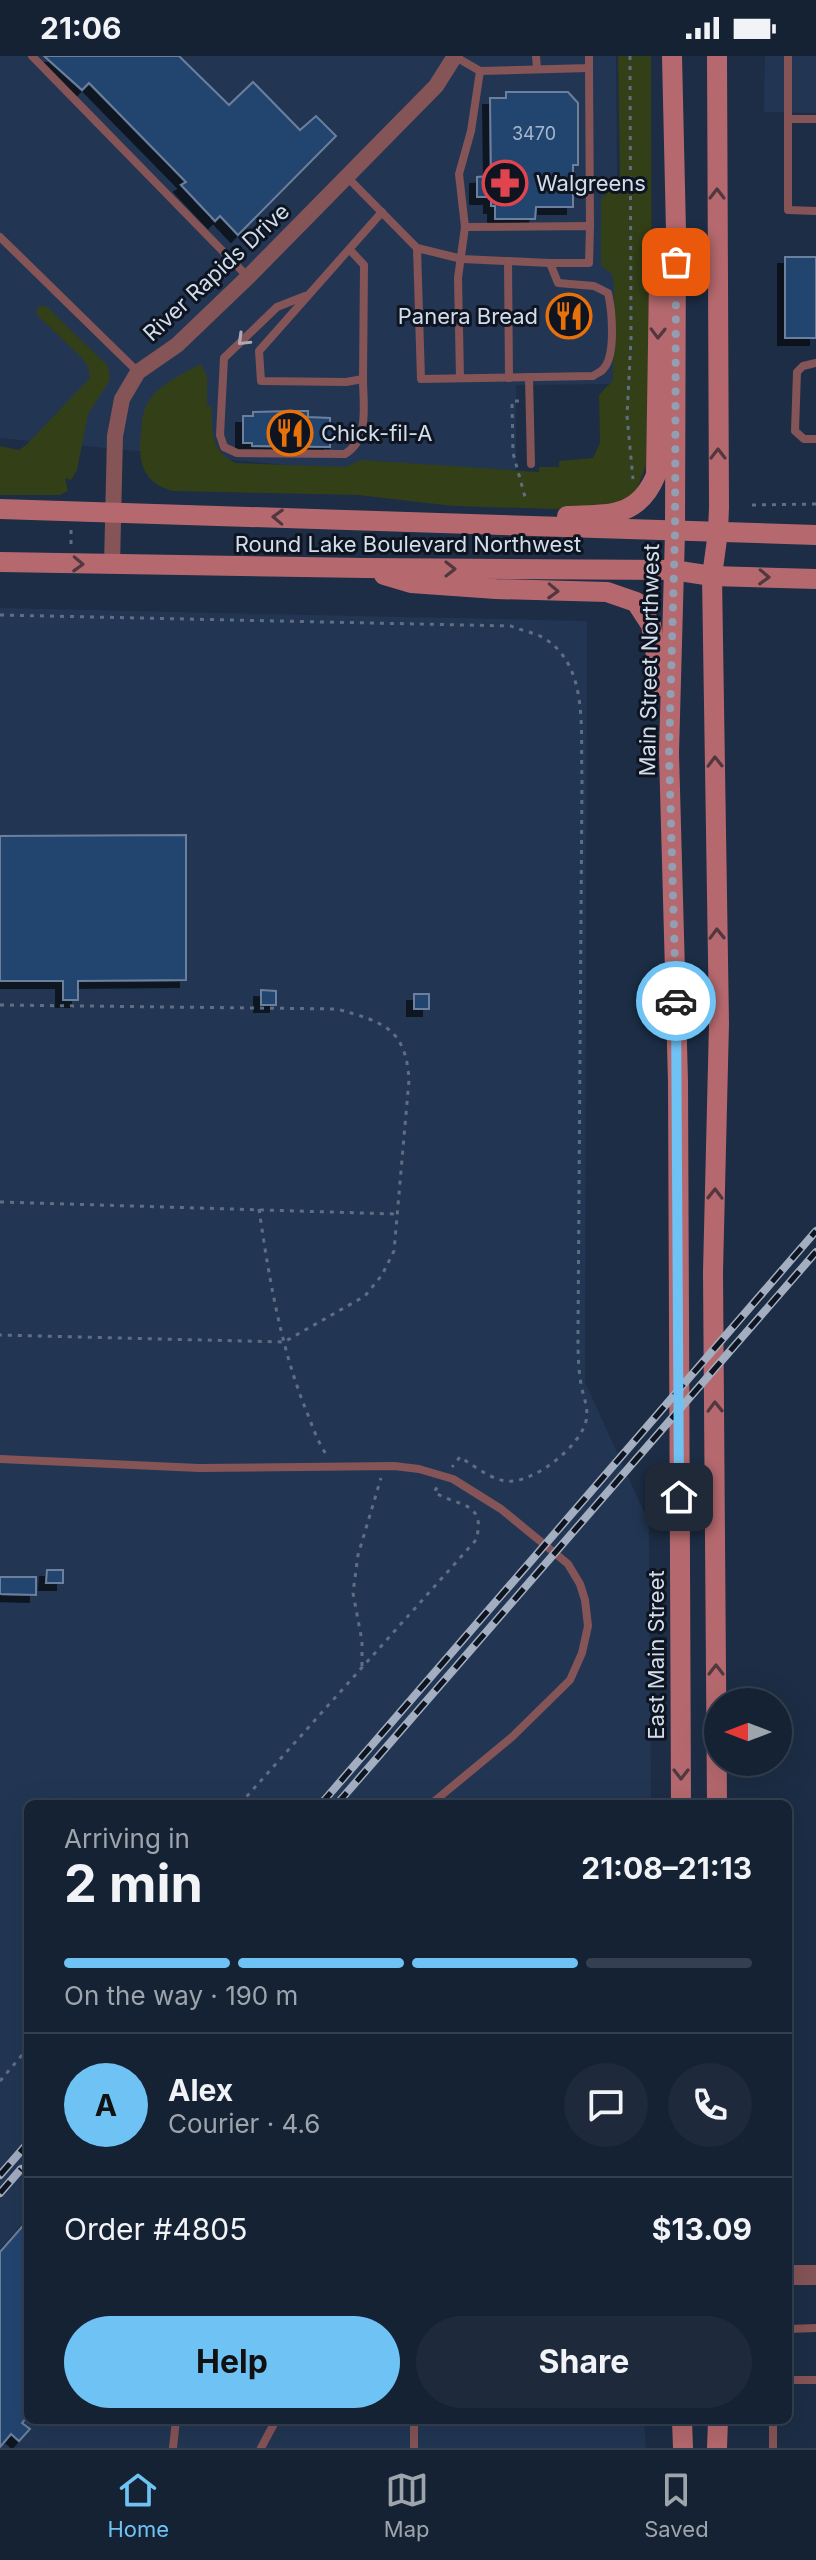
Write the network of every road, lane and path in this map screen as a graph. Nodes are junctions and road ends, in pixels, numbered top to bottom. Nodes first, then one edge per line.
1 (32, 56) edge
2 (455, 56) edge
3 (536, 56) edge
4 (589, 56) edge
5 (630, 56) edge
6 (672, 56) edge
7 (717, 56) edge
8 (788, 56) edge
9 (589, 68) junction
10 (537, 69) junction
11 (480, 71) junction
12 (788, 119) junction
13 (816, 119) edge
14 (347, 176) junction
15 (816, 211) edge
16 (382, 212) junction
17 (590, 226) junction
18 (465, 227) junction
19 (676, 231) junction
20 (0, 237) edge
21 (417, 248) junction
22 (350, 250) junction
23 (462, 259) junction
24 (508, 261) junction
25 (550, 263) junction
26 (248, 277) junction
27 (306, 296) junction
28 (816, 363) edge
29 (138, 372) junction
30 (529, 377) junction
31 (460, 378) junction
32 (509, 378) junction
33 (363, 379) junction
34 (530, 402) junction
35 (816, 439) edge
36 (531, 464) dead end
37 (630, 490) dead end
38 (525, 497) dead end
39 (816, 504) edge
40 (752, 505) dead end
41 (0, 509) edge
42 (113, 511) junction
43 (504, 525) junction
44 (71, 527) dead end
45 (675, 532) junction
46 (718, 532) junction
47 (816, 535) edge
48 (71, 544) dead end
49 (0, 562) edge
50 (112, 565) junction
51 (365, 568) junction
52 (673, 570) junction
53 (712, 576) junction
54 (816, 579) edge
55 (0, 615) edge
56 (671, 706) junction
57 (0, 1005) edge
58 (0, 1202) edge
59 (259, 1209) junction
60 (397, 1214) junction
61 (680, 1313) joint
62 (0, 1335) edge
63 (284, 1342) junction
64 (0, 1459) edge
65 (386, 1466) junction
66 (336, 1467) junction
67 (444, 1476) junction
68 (362, 1666) junction
69 (244, 1800) edge
70 (436, 1800) edge
71 (681, 1800) edge
72 (717, 1800) edge
73 (24, 2053) edge
74 (0, 2081) edge
75 (792, 2275) edge
76 (816, 2275) edge
77 (816, 2328) edge
78 (792, 2329) edge
79 (792, 2380) edge
80 (816, 2380) edge
81 (176, 2424) edge
82 (274, 2424) edge
83 (414, 2424) edge
84 (682, 2424) edge
85 (718, 2424) edge
86 (773, 2424) edge
87 (173, 2448) edge
88 (261, 2448) edge
89 (414, 2448) edge
90 (683, 2448) edge
91 (717, 2448) edge
92 (773, 2448) edge

1 - 26 lane
2 - 11 lane
2 - 14 street, River Rapids Drive
3 - 10 lane
4 - 9 lane
5 - 37 path
6 - 19 main road, Main Street Northwest
46 -> 7 main road
8 - 12 lane
9 - 10 lane
9 - 17 lane
10 - 11 lane
11 - 18 lane
12 - 13 lane
12 - 15 lane
14 - 16 lane
14 - 26 street, River Rapids Drive
16 - 21 lane
16 - 22 lane
17 - 18 lane
17 - 25 lane
18 - 23 lane
19 -> 43 main road
19 - 45 main road, Main Street Northwest
20 - 29 lane
21 - 23 lane
21 - 31 lane
22 - 27 lane
22 - 33 lane
23 - 24 lane
23 - 31 lane
24 - 25 lane
24 - 32 lane
25 - 30 lane
26 - 29 street, River Rapids Drive
27 - 33 lane
27 -> 33 lane
28 - 35 lane
29 - 42 street, River Rapids Drive
30 - 32 lane
30 - 34 lane
31 - 32 lane
34 - 36 lane
34 - 38 path
39 - 40 path
41 - 42 main road, Round Lake Boulevard Northwest
43 -> 42 main road, Round Lake Boulevard Northwest
42 - 50 street, River Rapids Drive
43 - 45 main road, Round Lake Boulevard Northwest
44 - 48 path
45 - 46 main road, Round Lake Boulevard Northwest
45 - 52 main road, Main Street Northwest
46 - 47 main road, Round Lake Boulevard Northwest
46 - 53 main road
49 -> 50 main road, Round Lake Boulevard Northwest
50 - 51 main road, Round Lake Boulevard Northwest
51 -> 52 main road, Round Lake Boulevard Northwest
51 -> 56 main road
52 - 53 main road, Round Lake Boulevard Northwest
52 - 56 main road, Main Street Northwest
53 -> 54 main road, Round Lake Boulevard Northwest
72 -> 53 main road
55 - 67 path
56 - 61 main road, Main Street Northwest
57 - 60 path
58 - 59 path
59 - 60 path
59 - 63 path
60 - 63 path
61 -> 71 main road, East Main Street
62 - 63 path
63 - 66 path
64 - 66 lane
65 - 66 lane
65 - 67 lane
65 - 68 path
67 - 68 path
67 - 70 lane
68 - 69 path
73 - 74 path
75 - 76 street
77 - 78 lane
79 - 80 lane
81 - 87 lane
82 - 88 lane
83 - 89 lane
84 - 90 main road
85 - 91 main road
86 - 92 lane

